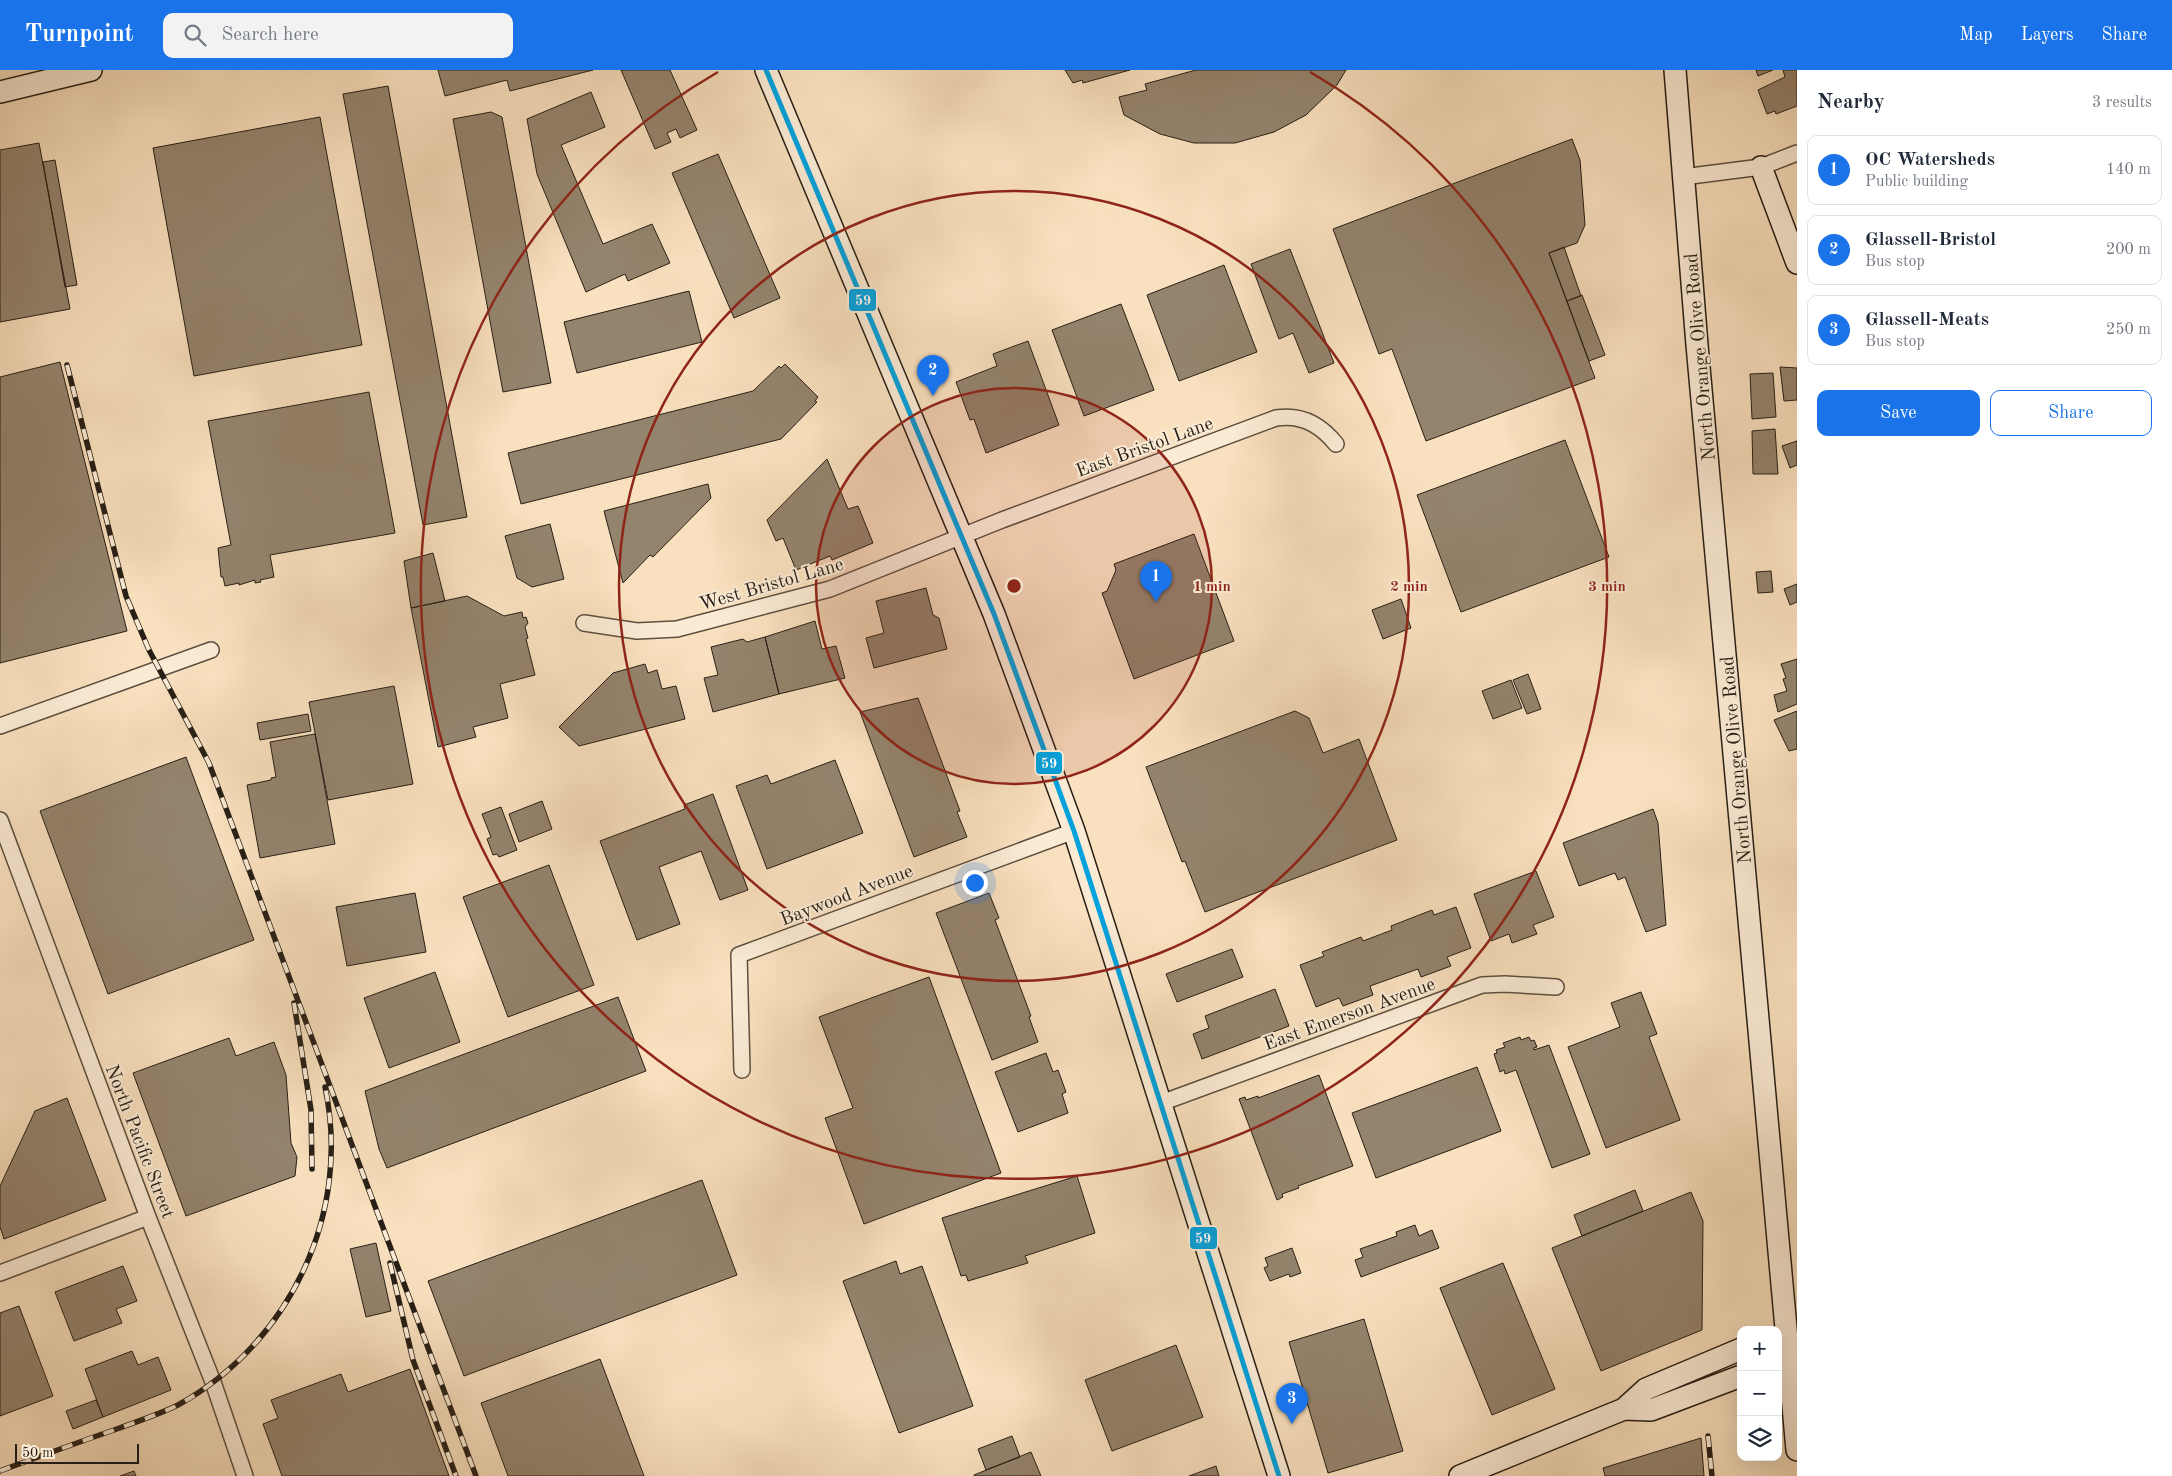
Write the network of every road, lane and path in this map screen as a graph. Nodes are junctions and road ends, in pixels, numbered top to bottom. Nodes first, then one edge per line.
1 (91, 70) edge
2 (766, 70) edge
3 (1674, 70) edge
4 (0, 92) edge
5 (1797, 153) edge
6 (1761, 167) junction
7 (1683, 177) junction
8 (1797, 262) edge
9 (1336, 444) dead end
10 (961, 535) junction
11 (584, 623) dead end
12 (211, 650) dead end
13 (0, 726) edge
14 (0, 820) edge
15 (1074, 830) junction
16 (1556, 987) dead end
17 (742, 1070) dead end
18 (1161, 1103) junction
19 (148, 1216) junction
20 (0, 1273) edge
21 (1785, 1342) edge
22 (1737, 1351) edge
23 (1737, 1378) edge
24 (1624, 1409) junction
25 (1797, 1450) edge
26 (245, 1476) edge
27 (1278, 1476) edge
28 (1460, 1476) edge

1 - 4 street
2 - 10 street
3 - 7 street, North Orange Olive Road
5 - 6 street
6 - 7 street
6 - 8 street
7 - 21 street, North Orange Olive Road
9 - 10 street, East Bristol Lane
10 - 11 street, West Bristol Lane
10 - 15 street
12 - 13 street
14 - 19 street, North Pacific Street
15 - 17 street, Baywood Avenue
15 - 18 street
16 - 18 street, East Emerson Avenue
18 - 27 street
19 - 20 street
19 - 26 street, North Pacific Street
21 - 25 street, North Orange Olive Road
22 - 24 street
23 - 24 street
24 - 28 street

